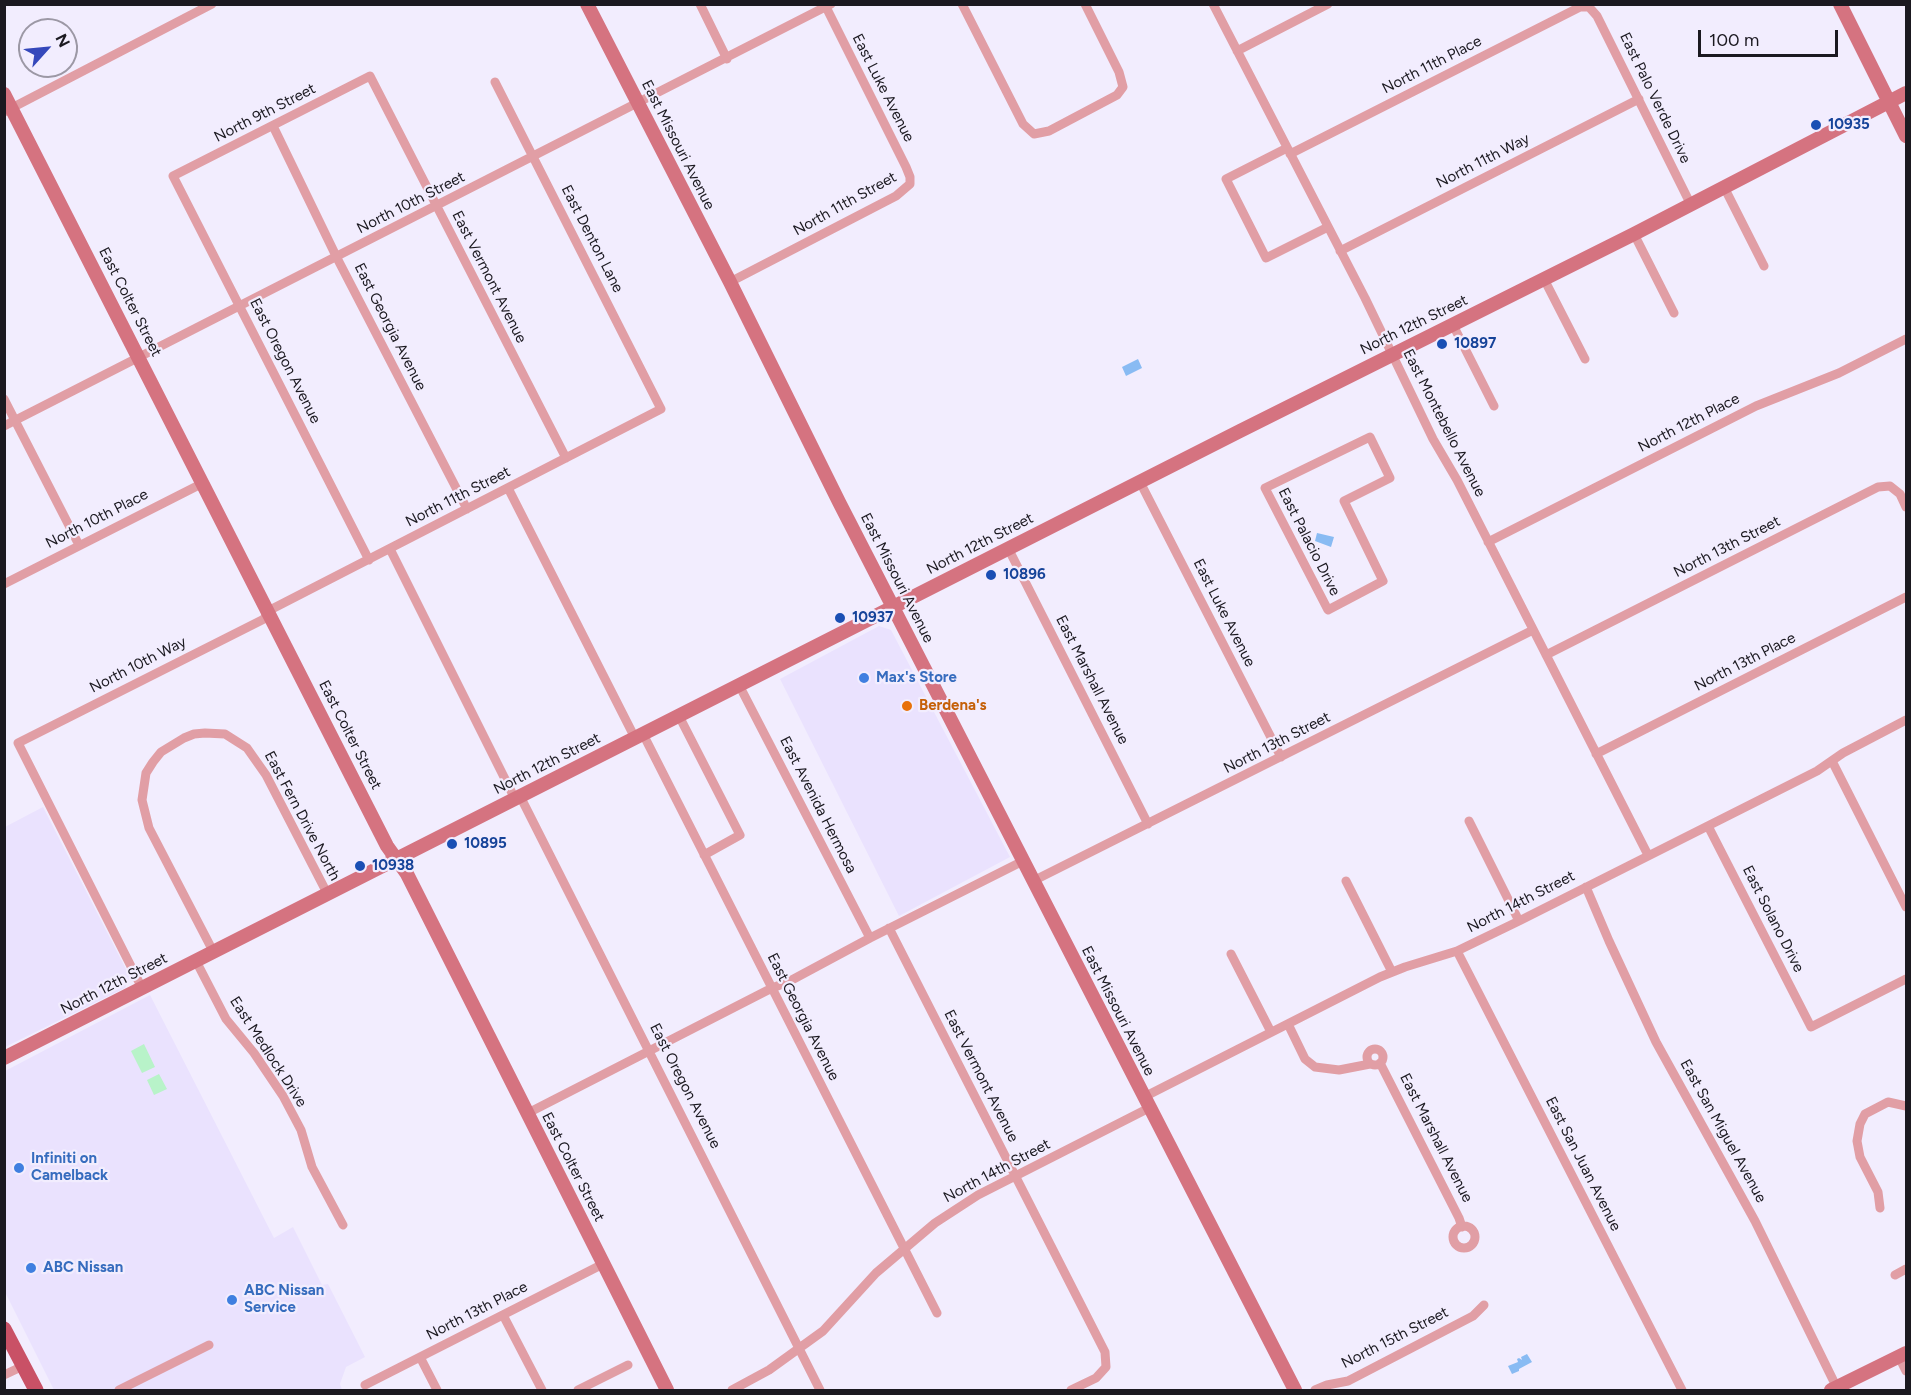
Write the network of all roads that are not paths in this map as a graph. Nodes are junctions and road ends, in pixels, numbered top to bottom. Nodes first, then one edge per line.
1 (212, 4) edge
2 (587, 4) edge
3 (700, 4) edge
4 (962, 4) edge
5 (1085, 4) edge
6 (1213, 4) edge
7 (1328, 4) edge
8 (1839, 4) edge
9 (828, 6) edge
10 (1589, 8) joint
11 (1237, 51) junction
12 (727, 59) junction
13 (370, 76) joint
14 (495, 82) dead end
15 (1906, 93) edge
16 (4, 94) edge
17 (1639, 99) junction
18 (1889, 102) junction
19 (638, 104) junction
20 (8, 110) edge
21 (273, 126) junction
22 (1906, 136) edge
23 (1289, 151) junction
24 (534, 157) junction
25 (173, 176) joint
26 (910, 184) joint
27 (1724, 187) junction
28 (1691, 205) junction
29 (436, 207) junction
30 (1328, 226) junction
31 (1634, 234) junction
32 (1340, 251) junction
33 (337, 258) junction
34 (1764, 266) dead end
35 (1544, 279) junction
36 (730, 282) junction
37 (241, 307) junction
38 (1674, 313) dead end
39 (1453, 325) junction
40 (1906, 339) edge
41 (1392, 354) junction
42 (140, 358) junction
43 (1585, 359) dead end
44 (4, 399) edge
45 (1494, 406) dead end
46 (661, 409) joint
47 (15, 420) junction
48 (4, 426) edge
49 (566, 458) junction
50 (1140, 482) junction
51 (203, 483) junction
52 (508, 488) junction
53 (1906, 507) edge
54 (467, 509) junction
55 (1488, 542) junction
56 (79, 545) junction
57 (390, 549) junction
58 (1008, 549) junction
59 (369, 560) junction
60 (4, 584) edge
61 (1906, 597) edge
62 (894, 608) junction
63 (1328, 610) joint
64 (268, 611) junction
65 (1533, 630) junction
66 (1546, 656) junction
67 (740, 685) junction
68 (679, 716) junction
69 (1906, 720) edge
70 (639, 736) junction
71 (1596, 754) junction
72 (1281, 757) junction
73 (1832, 761) junction
74 (518, 798) junction
75 (1469, 821) dead end
76 (1148, 824) junction
77 (1708, 826) junction
78 (704, 855) junction
79 (1648, 855) junction
80 (397, 860) junction
81 (1023, 861) junction
82 (1033, 881) junction
83 (1346, 881) dead end
84 (1586, 887) junction
85 (328, 895) junction
86 (1906, 907) edge
87 (1520, 921) junction
88 (889, 928) junction
89 (870, 938) junction
90 (1457, 951) junction
91 (214, 953) junction
92 (1231, 954) dead end
93 (196, 961) junction
94 (1392, 972) junction
95 (1906, 979) edge
96 (142, 988) junction
97 (772, 988) junction
98 (1288, 1024) junction
99 (1271, 1032) junction
100 (650, 1051) junction
101 (4, 1058) edge
102 (1146, 1103) junction
103 (1906, 1106) edge
104 (528, 1113) junction
105 (1015, 1177) junction
106 (1880, 1208) dead end
107 (343, 1225) dead end
108 (1462, 1227) dead end
109 (904, 1249) junction
110 (603, 1264) junction
111 (1906, 1269) edge
112 (1895, 1275) dead end
113 (1484, 1305) dead end
114 (937, 1313) dead end
115 (504, 1315) junction
116 (4, 1329) edge
117 (209, 1346) dead end
118 (800, 1350) junction
119 (1903, 1355) edge
120 (420, 1357) junction
121 (628, 1365) dead end
122 (23, 1366) junction
123 (1906, 1371) edge
124 (4, 1375) edge
125 (365, 1385) dead end
126 (1834, 1389) edge
127 (36, 1390) edge
128 (119, 1390) edge
129 (437, 1390) edge
130 (542, 1390) edge
131 (578, 1390) edge
132 (667, 1390) edge
133 (732, 1390) edge
134 (820, 1390) edge
135 (1071, 1390) edge
136 (1295, 1390) edge
137 (1315, 1390) edge
138 (1682, 1390) edge

1 - 20 street
2 - 19 street, East Missouri Avenue
3 - 12 street
4 - 5 street
6 - 11 street, East Montebello Avenue
7 - 11 street
8 - 18 street
9 - 12 street, North 10th Street
9 - 26 street, East Luke Avenue
10 - 17 street, East Palo Verde Drive
10 - 23 street, North 11th Place
11 - 23 street, East Montebello Avenue
12 - 19 street, North 10th Street
13 - 21 street, North 9th Street
13 - 29 street, East Vermont Avenue
14 - 24 street, East Denton Lane
15 - 18 street, North 12th Street
16 - 20 street, East Colter Street
17 - 28 street, East Palo Verde Drive
17 - 32 street, North 11th Way
18 - 22 street
18 - 27 street, North 12th Street
19 - 24 street, North 10th Street
19 - 36 street, East Missouri Avenue
20 - 42 street, East Colter Street
21 - 25 street, North 9th Street
21 - 33 street, East Georgia Avenue
23 - 30 street, East Montebello Avenue
23 - 30 street, North 11th Place
24 - 29 street, North 10th Street
24 - 46 street, East Denton Lane
25 - 37 street, East Oregon Avenue
26 - 36 street, North 11th Street
27 - 28 street, North 12th Street
27 - 34 street
28 - 31 street, North 12th Street
29 - 33 street, North 10th Street
29 - 49 street, East Vermont Avenue
30 - 32 street, East Montebello Avenue
31 - 35 street, North 12th Street
31 - 38 street
32 - 41 street, East Montebello Avenue
33 - 37 street, North 10th Street
33 - 54 street, East Georgia Avenue
35 - 39 street, North 12th Street
35 - 43 street
36 - 62 street, East Missouri Avenue
37 - 42 street, North 10th Street
37 - 59 street, East Oregon Avenue
39 - 41 street, North 12th Street
39 - 45 street
40 - 55 street, North 12th Place
41 - 50 street, North 12th Street
41 - 55 street, East Montebello Avenue
42 - 47 street, North 10th Street
42 - 51 street, East Colter Street
44 - 47 street
46 - 49 street, North 11th Street
47 - 48 street, North 10th Street
47 - 56 street
49 - 52 street, North 11th Street
50 - 58 street, North 12th Street
50 - 72 street, East Luke Avenue
51 - 56 street, North 10th Place
51 - 64 street, East Colter Street
52 - 54 street, North 11th Street
52 - 70 street, East Georgia Avenue
53 - 66 street, North 13th Street
54 - 57 street, North 11th Street
55 - 65 street, East Montebello Avenue
56 - 60 street, North 10th Place
57 - 59 street, North 11th Street
57 - 74 street, East Oregon Avenue
58 - 62 street, North 12th Street
58 - 76 street, East Marshall Avenue
59 - 64 street, North 11th Street
61 - 71 street, North 13th Place
62 - 67 street, North 12th Street
62 - 81 street, East Missouri Avenue
63 - 63 street, East Palacio Drive
64 - 80 street, East Colter Street
64 - 96 street, North 10th Way
65 - 66 street, East Montebello Avenue
65 - 72 street, North 13th Street
66 - 71 street, East Montebello Avenue
67 - 68 street, North 12th Street
67 - 89 street, East Avenida Hermosa
68 - 70 street, North 12th Street
68 - 78 street
69 - 73 street, North 14th Street
70 - 74 street, North 12th Street
70 - 78 street, East Georgia Avenue
71 - 79 street, East Montebello Avenue
72 - 76 street, North 13th Street
73 - 77 street, North 14th Street
73 - 86 street
74 - 80 street, North 12th Street
74 - 100 street, East Oregon Avenue
75 - 87 street
76 - 82 street, North 13th Street
77 - 79 street, North 14th Street
77 - 95 street, East Solano Drive
78 - 97 street, East Georgia Avenue
79 - 84 street, North 14th Street
80 - 85 street, North 12th Street
80 - 104 street, East Colter Street
81 - 82 street, East Missouri Avenue
81 - 88 street
82 - 102 street, East Missouri Avenue
83 - 94 street
84 - 87 street, North 14th Street
84 - 126 street, East San Miguel Avenue
85 - 91 street, North 12th Street
85 - 91 street, East Fern Drive North
87 - 90 street, North 14th Street
88 - 89 street
88 - 105 street, East Vermont Avenue
89 - 97 street
90 - 94 street, North 14th Street
90 - 138 street, East San Juan Avenue
91 - 93 street, North 12th Street
92 - 99 street
93 - 96 street, North 12th Street
93 - 107 street, East Medlock Drive
94 - 98 street, North 14th Street
96 - 101 street, North 12th Street
97 - 100 street
97 - 109 street, East Georgia Avenue
98 - 99 street, North 14th Street
98 - 108 street, East Marshall Avenue
99 - 102 street, North 14th Street
100 - 104 street
100 - 118 street, East Oregon Avenue
102 - 105 street, North 14th Street
102 - 136 street, East Missouri Avenue
103 - 106 street
104 - 110 street, East Colter Street
105 - 109 street, North 14th Street
105 - 135 street, East Vermont Avenue
109 - 114 street, East Georgia Avenue
109 - 118 street, North 14th Street
110 - 115 street, North 13th Place
110 - 132 street, East Colter Street
111 - 112 street
113 - 137 street, North 15th Street
115 - 120 street, North 13th Place
115 - 130 street
116 - 122 main road
117 - 128 street
118 - 133 street, North 14th Street
118 - 134 street, East Oregon Avenue
119 - 123 street
119 - 126 street
120 - 125 street, North 13th Place
120 - 129 street
121 - 131 street
122 - 124 street
122 - 127 main road

